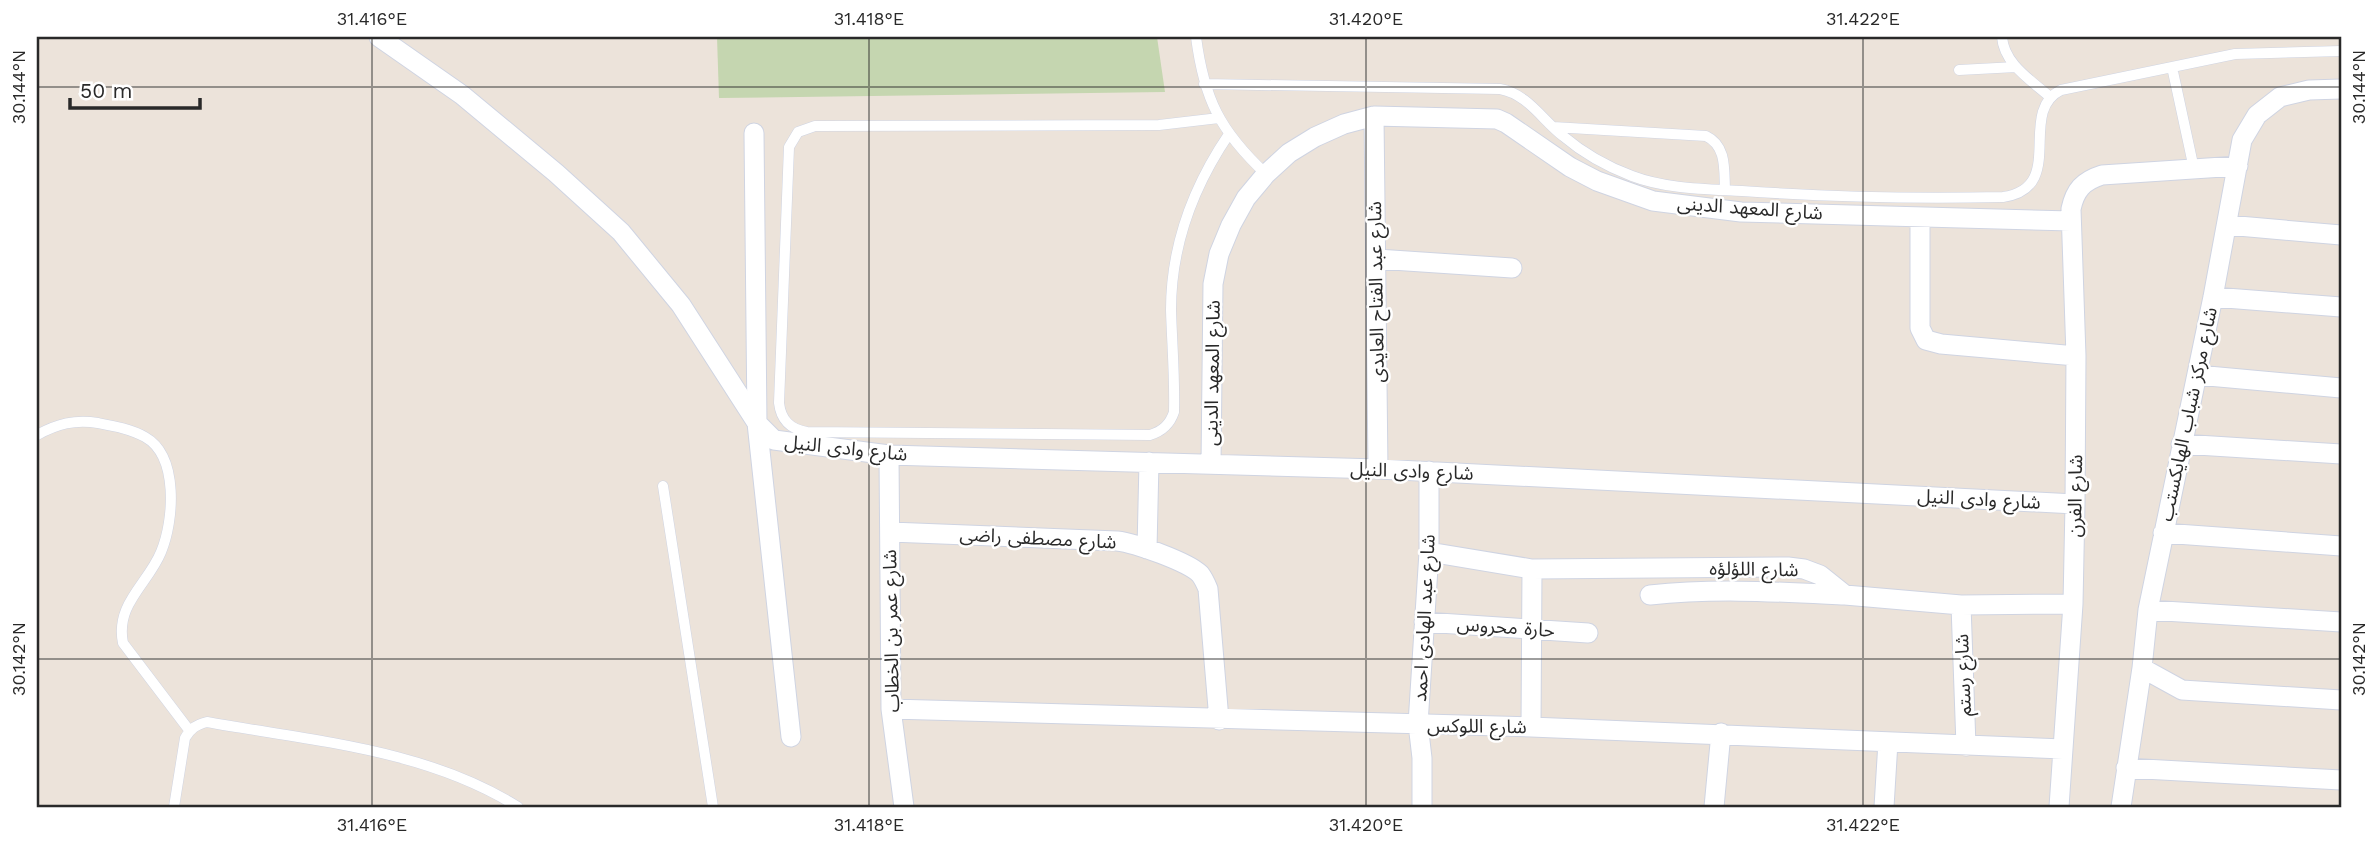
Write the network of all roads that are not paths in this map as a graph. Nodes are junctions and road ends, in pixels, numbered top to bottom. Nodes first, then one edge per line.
1 (379, 37) edge
2 (1195, 37) edge
3 (2002, 37) edge
4 (2341, 51) edge
5 (2172, 66) junction
6 (2016, 67) junction
7 (1959, 70) dead end
8 (1204, 84) junction
9 (2341, 89) edge
10 (2050, 97) junction
11 (1374, 116) junction
12 (1219, 118) junction
13 (1552, 127) junction
14 (754, 134) dead end
15 (1229, 134) junction
16 (2238, 166) junction
17 (2193, 169) junction
18 (1266, 174) junction
19 (1725, 190) junction
20 (1920, 217) junction
21 (2071, 221) junction
22 (2227, 225) junction
23 (2341, 235) edge
24 (1377, 259) junction
25 (1512, 268) dead end
26 (2213, 297) junction
27 (2341, 307) edge
28 (2076, 356) junction
29 (2197, 375) junction
30 (2341, 388) edge
31 (757, 423) junction
32 (37, 435) edge
33 (2181, 444) junction
34 (889, 454) junction
35 (2341, 454) edge
36 (1149, 462) junction
37 (1211, 464) junction
38 (1378, 468) junction
39 (1429, 471) junction
40 (663, 486) dead end
41 (2075, 504) junction
42 (890, 532) junction
43 (2163, 533) junction
44 (2341, 546) edge
45 (1147, 549) junction
46 (1429, 552) junction
47 (1532, 569) junction
48 (1650, 595) dead end
49 (1845, 596) junction
50 (2073, 604) junction
51 (1961, 606) junction
52 (2148, 610) junction
53 (1424, 622) junction
54 (2341, 622) edge
55 (1532, 629) junction
56 (1588, 633) dead end
57 (2142, 668) junction
58 (2341, 700) edge
59 (891, 709) junction
60 (1219, 719) junction
61 (1418, 724) junction
62 (1531, 727) junction
63 (189, 730) junction
64 (1721, 733) junction
65 (791, 737) dead end
66 (1888, 742) junction
67 (1966, 746) junction
68 (2063, 749) junction
69 (2126, 768) junction
70 (2341, 780) edge
71 (174, 807) edge
72 (518, 807) edge
73 (713, 807) edge
74 (904, 807) edge
75 (1422, 807) edge
76 (1714, 807) edge
77 (1884, 807) edge
78 (2059, 807) edge
79 (2121, 807) edge

1 - 31 street
2 - 8 lane
3 - 6 lane
4 - 5 lane
5 - 10 lane
5 - 17 lane
6 - 7 lane
6 - 10 lane
8 - 12 lane
8 - 13 lane
9 - 16 street, شارع مركز شباب الهايكستب
10 - 19 lane
11 - 18 street, شارع المعهد الدينى
11 - 20 street, شارع المعهد الدينى
11 - 24 street, شارع عبد الفتاح العايدى
12 - 15 lane
12 - 15 lane
13 - 19 lane
13 - 19 lane
14 - 31 street
15 - 18 lane
16 - 17 street
16 - 22 street, شارع مركز شباب الهايكستب
17 - 21 street, شارع الفرن
18 - 37 street, شارع المعهد الدينى
20 - 21 street, شارع المعهد الدينى
20 - 28 street
21 - 28 street, شارع الفرن
22 - 23 street
22 - 26 street, شارع مركز شباب الهايكستب
24 - 25 street
24 - 38 street, شارع عبد الفتاح العايدى
26 - 27 street
26 - 29 street, شارع مركز شباب الهايكستب
28 - 41 street, شارع الفرن
29 - 30 street
29 - 33 street, شارع مركز شباب الهايكستب
31 - 34 street, شارع وادى النيل
31 - 65 street
32 - 63 lane
33 - 35 street
33 - 43 street, شارع مركز شباب الهايكستب
34 - 36 street, شارع وادى النيل
34 - 42 street, شارع عمر بن الخطاب
36 - 37 street, شارع وادى النيل
36 - 45 street
37 - 38 street, شارع وادى النيل
38 - 39 street, شارع وادى النيل
39 - 41 street, شارع وادى النيل
39 - 46 street, شارع عبد الهادى احمد
40 - 73 lane
41 - 50 street, شارع الفرن
42 - 45 street, شارع مصطفى راضى
42 - 59 street, شارع عمر بن الخطاب
43 - 44 street
43 - 52 street, شارع مركز شباب الهايكستب
45 - 60 street, شارع مصطفى راضى
46 - 47 street, شارع اللؤلؤه
46 - 53 street, شارع عبد الهادى احمد
47 - 49 street, شارع اللؤلؤه
47 - 55 street
48 - 49 street
49 - 51 street
50 - 51 street
50 - 68 street, شارع الفرن
51 - 67 street, شارع رستم
52 - 54 street
52 - 57 street, شارع مركز شباب الهايكستب
53 - 55 street, حارة محروس
53 - 61 street, شارع عبد الهادى احمد
55 - 56 street, حارة محروس
55 - 62 street
57 - 58 street
57 - 69 street, شارع مركز شباب الهايكستب
59 - 60 street, شارع اللوكس
59 - 74 street, شارع عمر بن الخطاب
60 - 61 street, شارع اللوكس
61 - 62 street, شارع اللوكس
61 - 75 street, شارع عبد الهادى احمد
62 - 64 street, شارع اللوكس
63 - 71 lane
63 - 72 lane
64 - 66 street, شارع اللوكس
64 - 76 street
66 - 67 street, شارع اللوكس
66 - 77 street
67 - 68 street, شارع اللوكس
68 - 78 street, شارع الفرن
69 - 70 street
69 - 79 street, شارع مركز شباب الهايكستب

